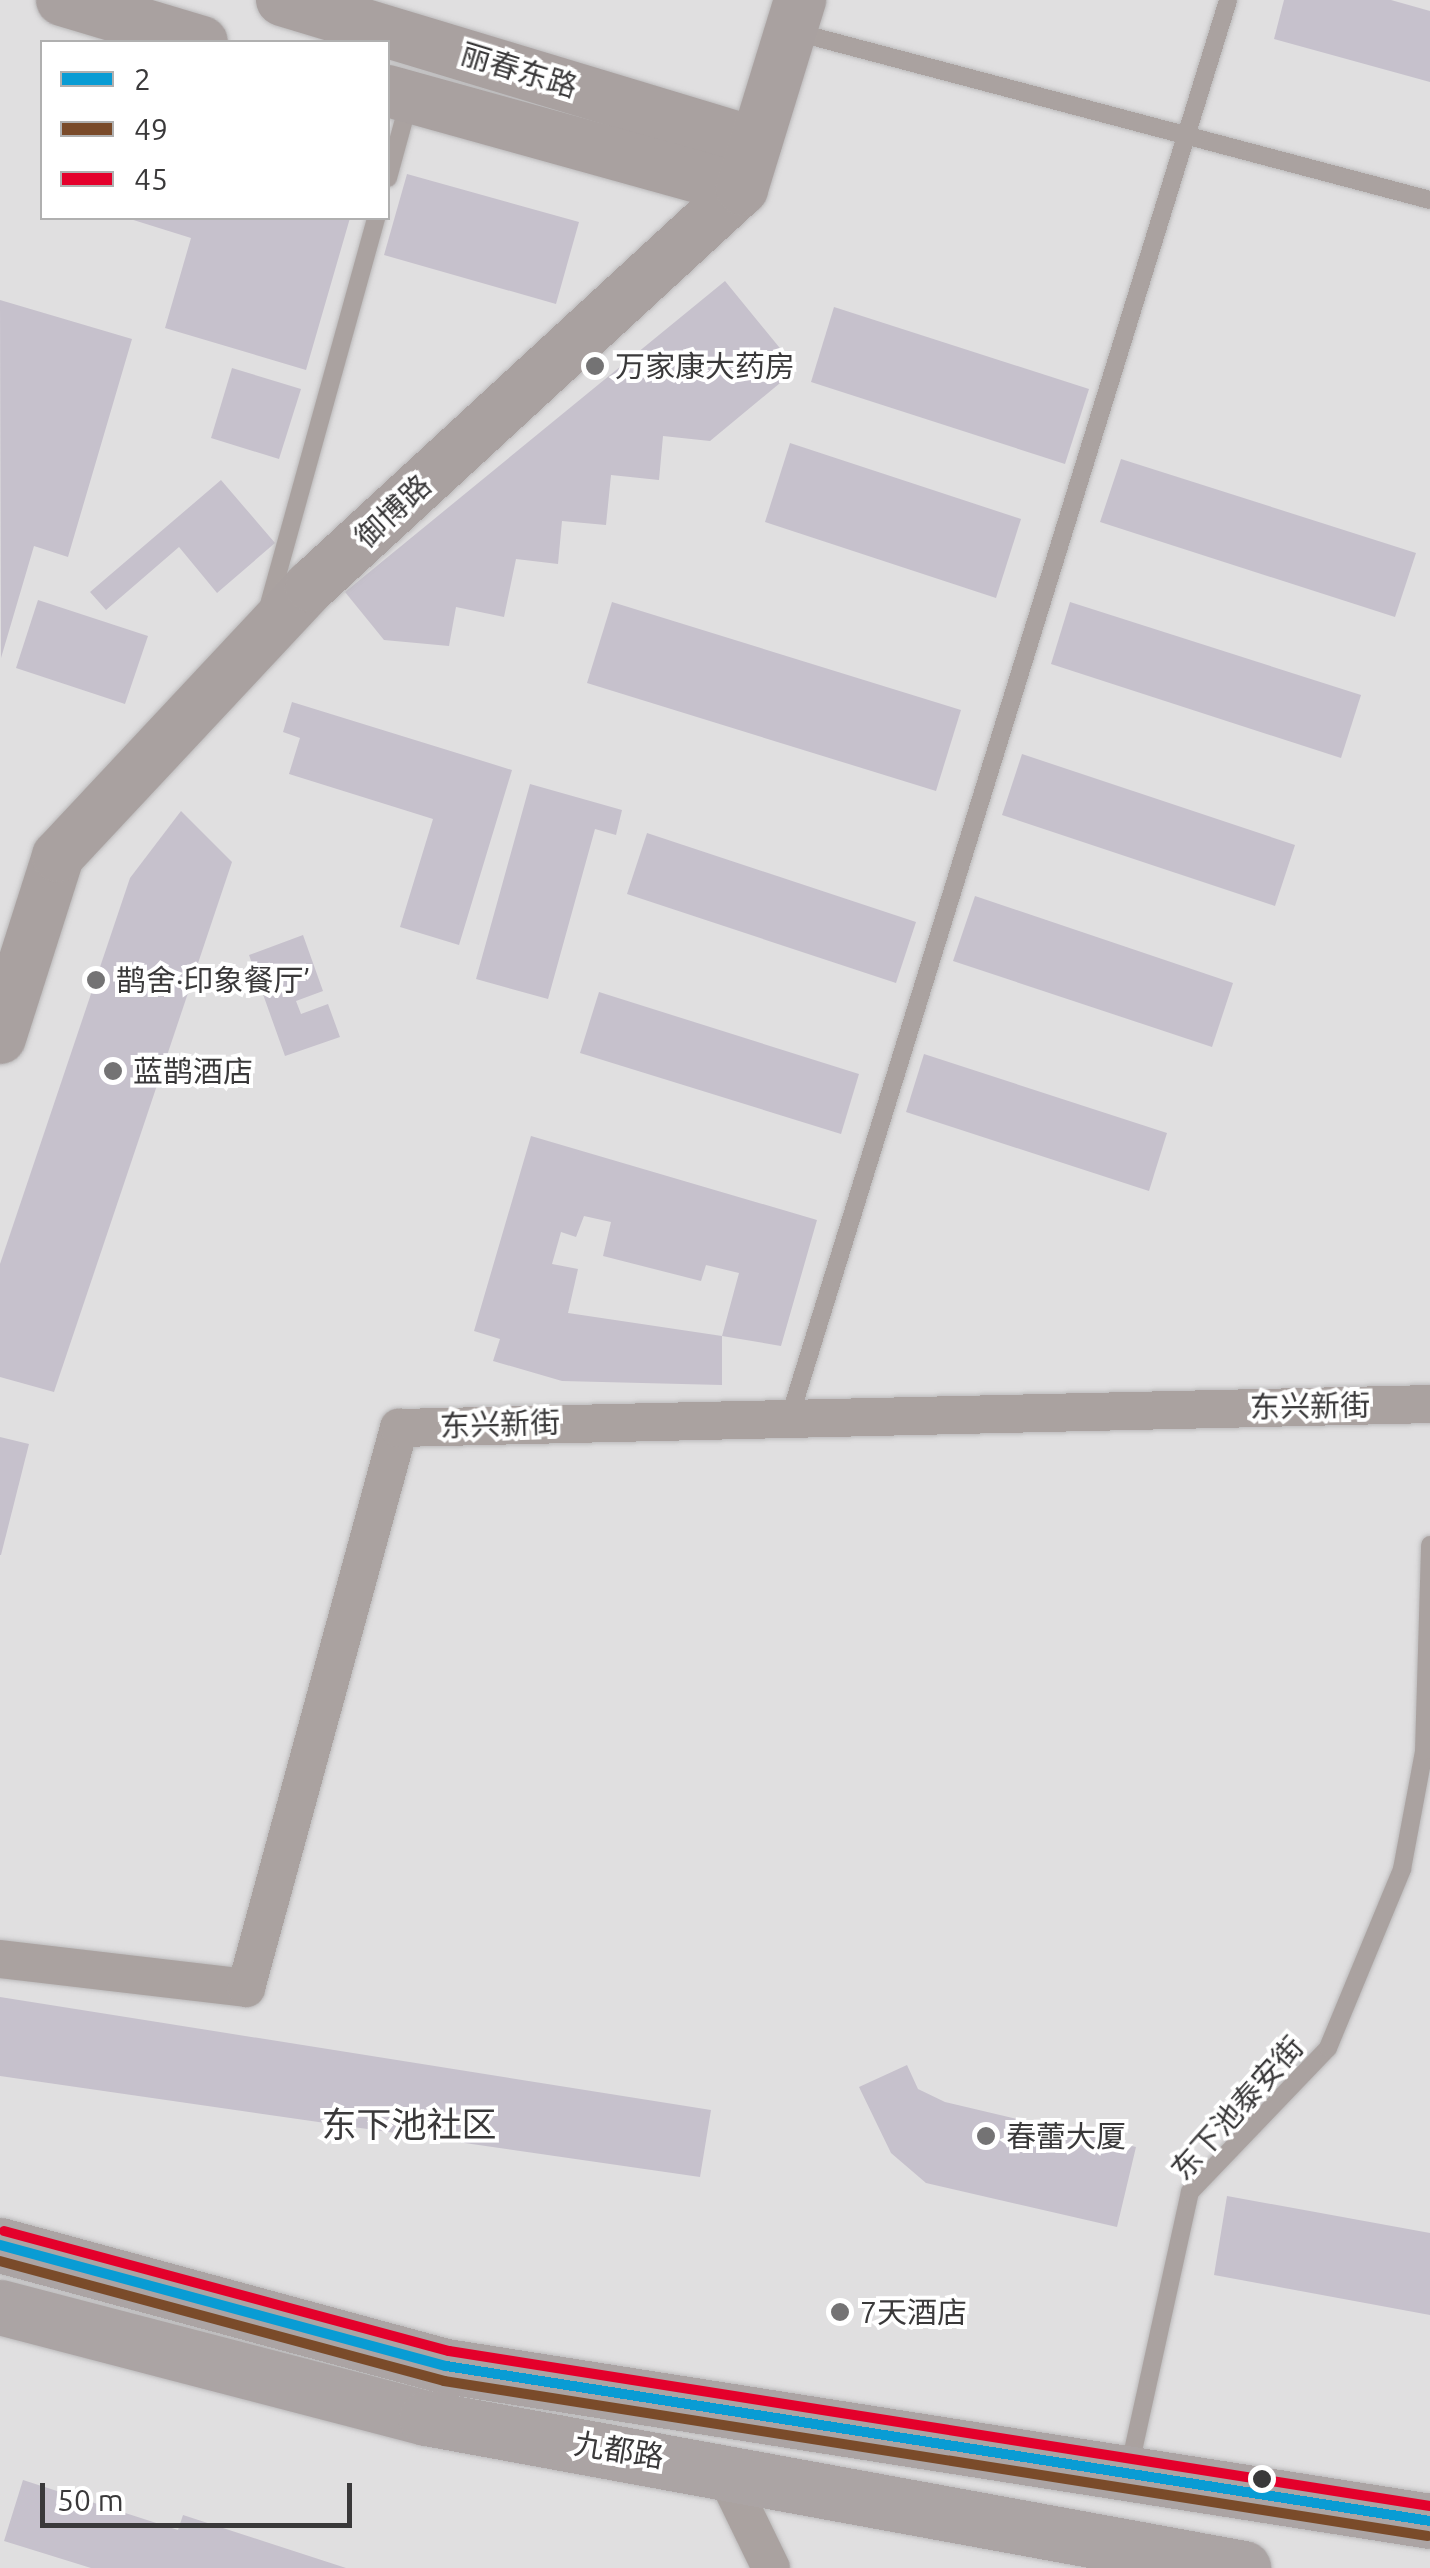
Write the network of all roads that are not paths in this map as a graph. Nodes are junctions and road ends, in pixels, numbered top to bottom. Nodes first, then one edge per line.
1 (62, 0) edge
2 (282, 0) edge
3 (1228, 0) edge
4 (796, 15) edge
5 (195, 40) edge
6 (354, 40) edge
7 (390, 60) edge
8 (413, 73) edge
9 (1184, 141) junction
10 (749, 166) junction
11 (390, 170) edge
12 (1430, 200) edge
13 (375, 220) edge
14 (258, 642) junction
15 (0, 1038) edge
16 (1430, 1404) edge
17 (792, 1413) junction
18 (1430, 1545) edge
19 (0, 1960) edge
20 (0, 2245) edge
21 (0, 2307) edge
22 (722, 2467) junction
23 (1127, 2480) junction
24 (1430, 2520) edge
25 (771, 2568) edge
26 (1243, 2568) edge

1 - 5 street
2 - 6 street, 丽春东路
3 - 9 lane
4 - 9 lane
4 - 10 street, 御博路
7 - 8 street, 丽春东路
8 - 10 street, 丽春东路
8 - 11 lane
9 - 12 lane
9 - 17 lane
10 - 14 street, 御博路
13 - 14 lane
14 - 15 street, 御博路
16 - 17 street, 东兴新街
17 - 19 street, 东兴新街
18 - 23 lane, 东下池泰安街
20 - 23 main road, 九都路
21 - 22 main road, 九都路
22 - 25 street
22 - 26 main road, 九都路
23 - 24 main road, 九都路

